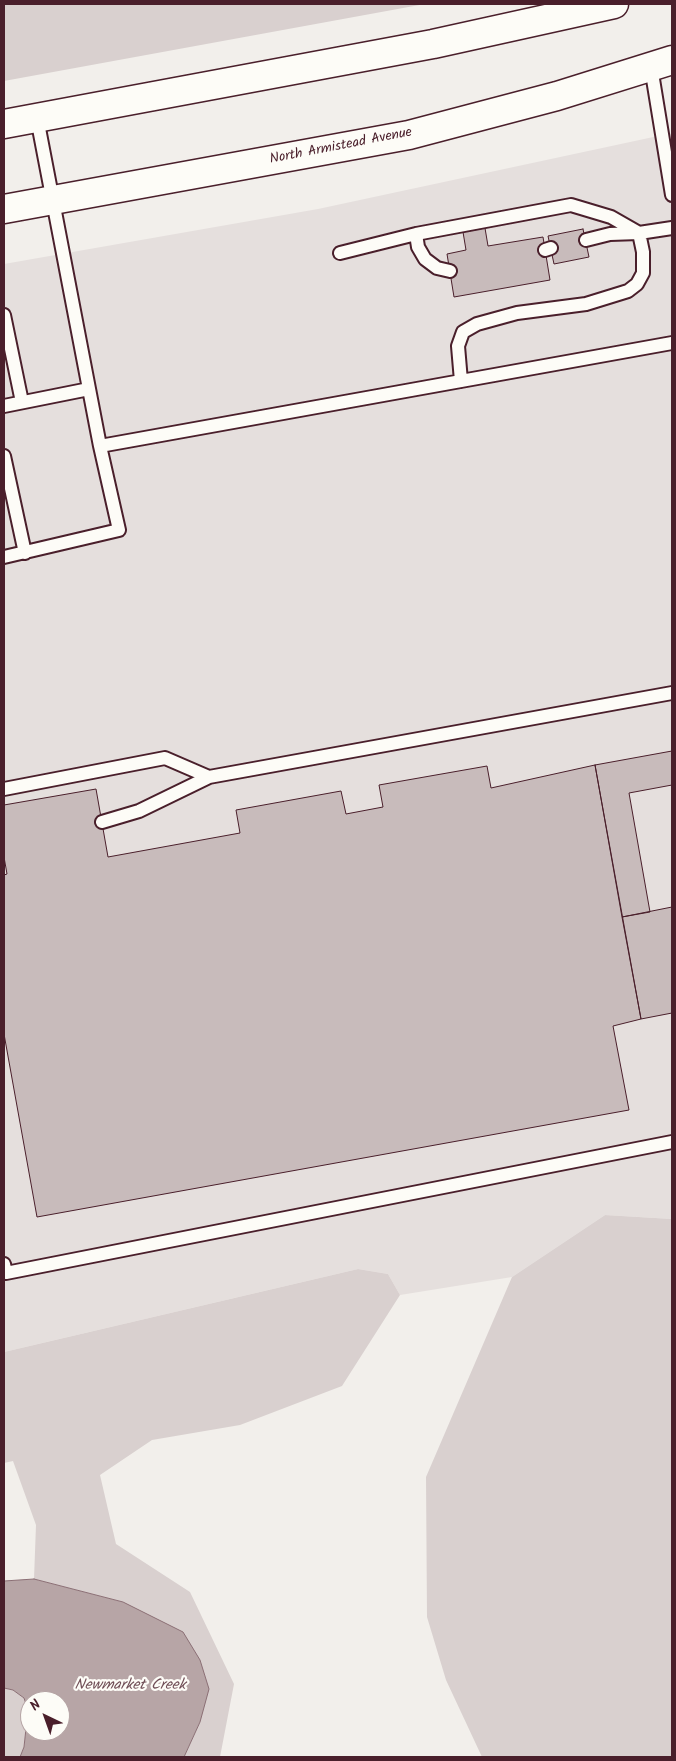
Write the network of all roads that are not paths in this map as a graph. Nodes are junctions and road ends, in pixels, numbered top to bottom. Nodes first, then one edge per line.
1 (614, 4) edge
2 (662, 64) edge
3 (37, 118) junction
4 (4, 124) edge
5 (672, 195) edge
6 (52, 200) junction
7 (4, 209) edge
8 (672, 228) edge
9 (639, 233) junction
10 (416, 234) junction
11 (586, 240) dead end
12 (340, 253) dead end
13 (450, 271) dead end
14 (4, 315) edge
15 (672, 342) edge
16 (461, 381) junction
17 (89, 389) junction
18 (22, 402) junction
19 (4, 406) edge
20 (100, 446) junction
21 (4, 456) edge
22 (26, 552) junction
23 (4, 558) edge
24 (672, 693) edge
25 (209, 777) junction
26 (4, 788) edge
27 (102, 822) dead end
28 (672, 1142) edge
29 (4, 1264) edge

1 - 3 main road
2 - 5 lane
2 - 6 main road, North Armistead Avenue
3 - 4 main road
3 - 6 lane
6 - 7 main road, North Armistead Avenue
6 - 17 lane
8 - 9 lane
9 - 10 lane
9 - 11 lane
9 - 16 lane
10 - 12 lane
10 - 13 lane
14 - 18 lane
15 - 16 lane
16 - 20 lane
17 - 18 lane
17 - 20 lane
18 - 19 lane
20 - 22 lane
21 - 22 lane
22 - 23 lane
24 - 25 lane
25 - 26 lane
25 - 27 lane
28 - 29 lane

